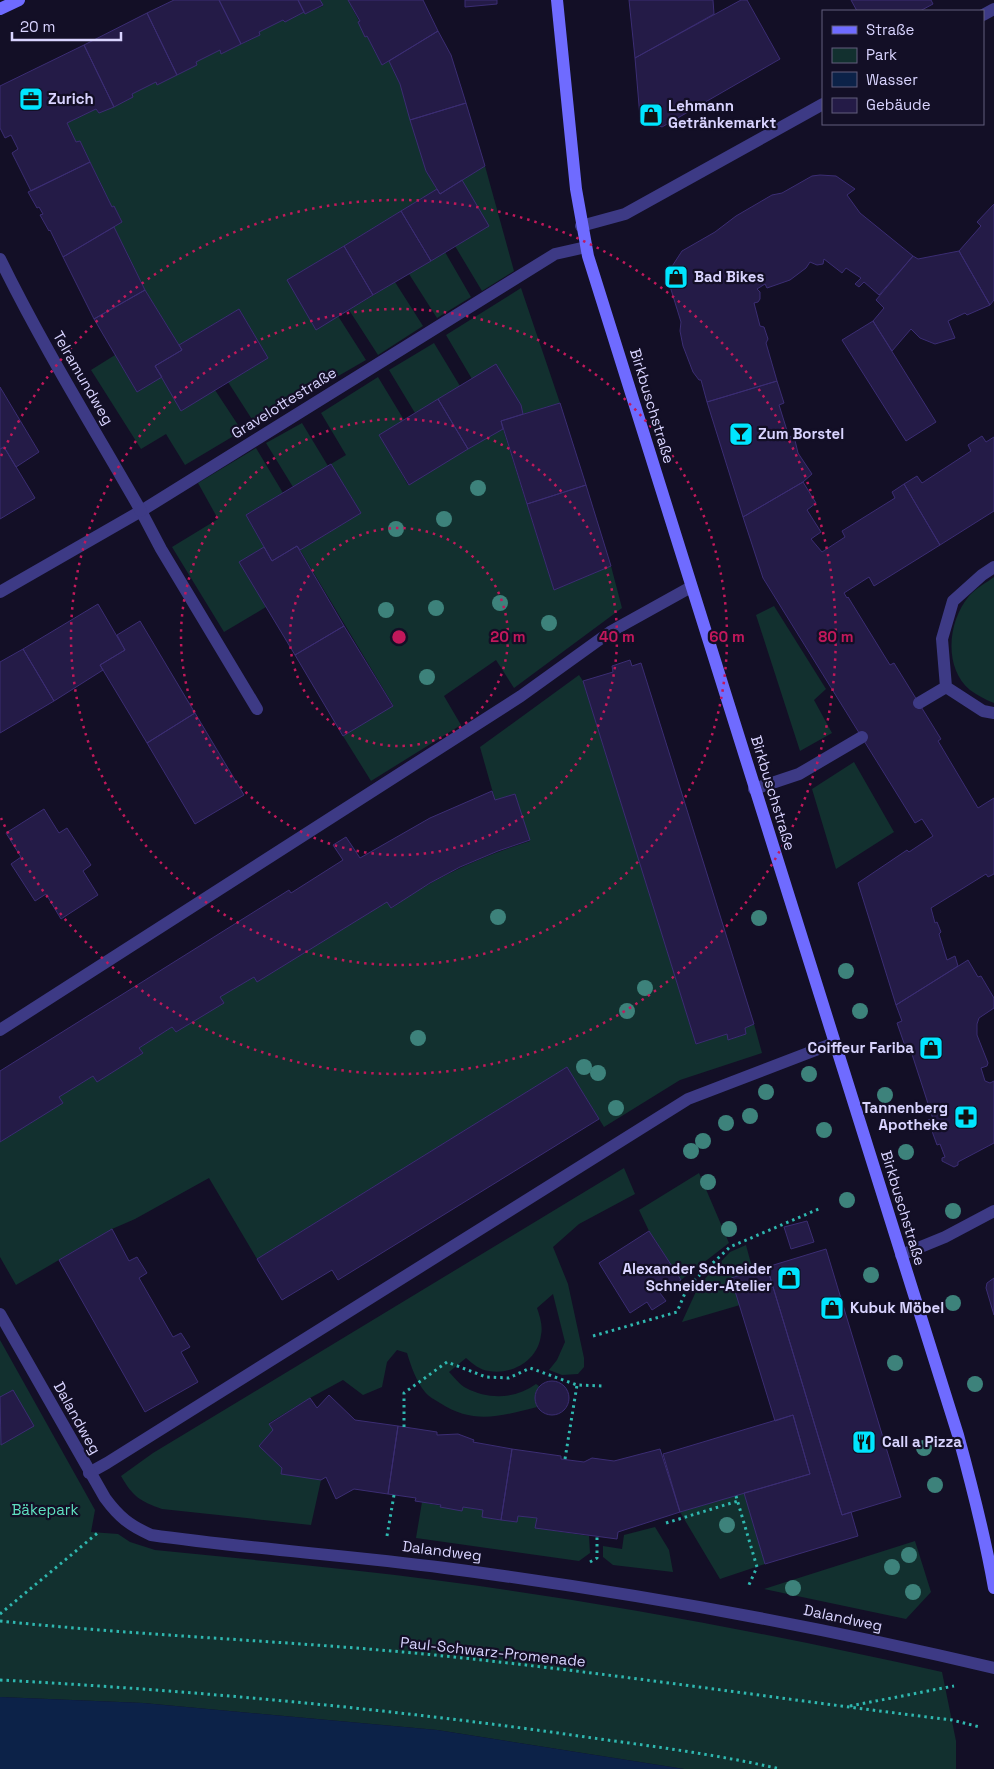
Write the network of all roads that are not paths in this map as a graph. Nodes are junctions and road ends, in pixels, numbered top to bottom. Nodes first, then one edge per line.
1 (19, 0) edge
2 (557, 0) edge
3 (0, 9) edge
4 (822, 105) edge
5 (581, 226) junction
6 (586, 246) junction
7 (0, 259) edge
8 (141, 511) junction
9 (994, 567) edge
10 (692, 587) junction
11 (0, 592) edge
12 (946, 687) junction
13 (919, 703) dead end
14 (257, 709) dead end
15 (994, 713) edge
16 (862, 737) dead end
17 (754, 789) junction
18 (0, 1030) edge
19 (834, 1043) junction
20 (994, 1211) edge
21 (901, 1255) junction
22 (0, 1314) edge
23 (89, 1473) junction
24 (994, 1588) edge
25 (994, 1668) edge

1 - 3 street
2 - 5 street, Birkbuschstraße
4 - 5 street
5 - 6 street, Birkbuschstraße
6 - 8 street, Gravelottestraße
6 - 10 street, Birkbuschstraße
7 - 8 street, Telramundweg
8 - 11 street, Gravelottestraße
8 - 14 street, Telramundweg
9 - 12 street
10 - 17 street, Birkbuschstraße
10 - 18 street
12 - 13 street
12 - 15 street
16 - 17 street
17 - 19 street, Birkbuschstraße
19 - 21 street, Birkbuschstraße
19 - 23 street
20 - 21 street
21 - 24 street, Birkbuschstraße
22 - 23 street, Dalandweg
23 - 25 street, Dalandweg

